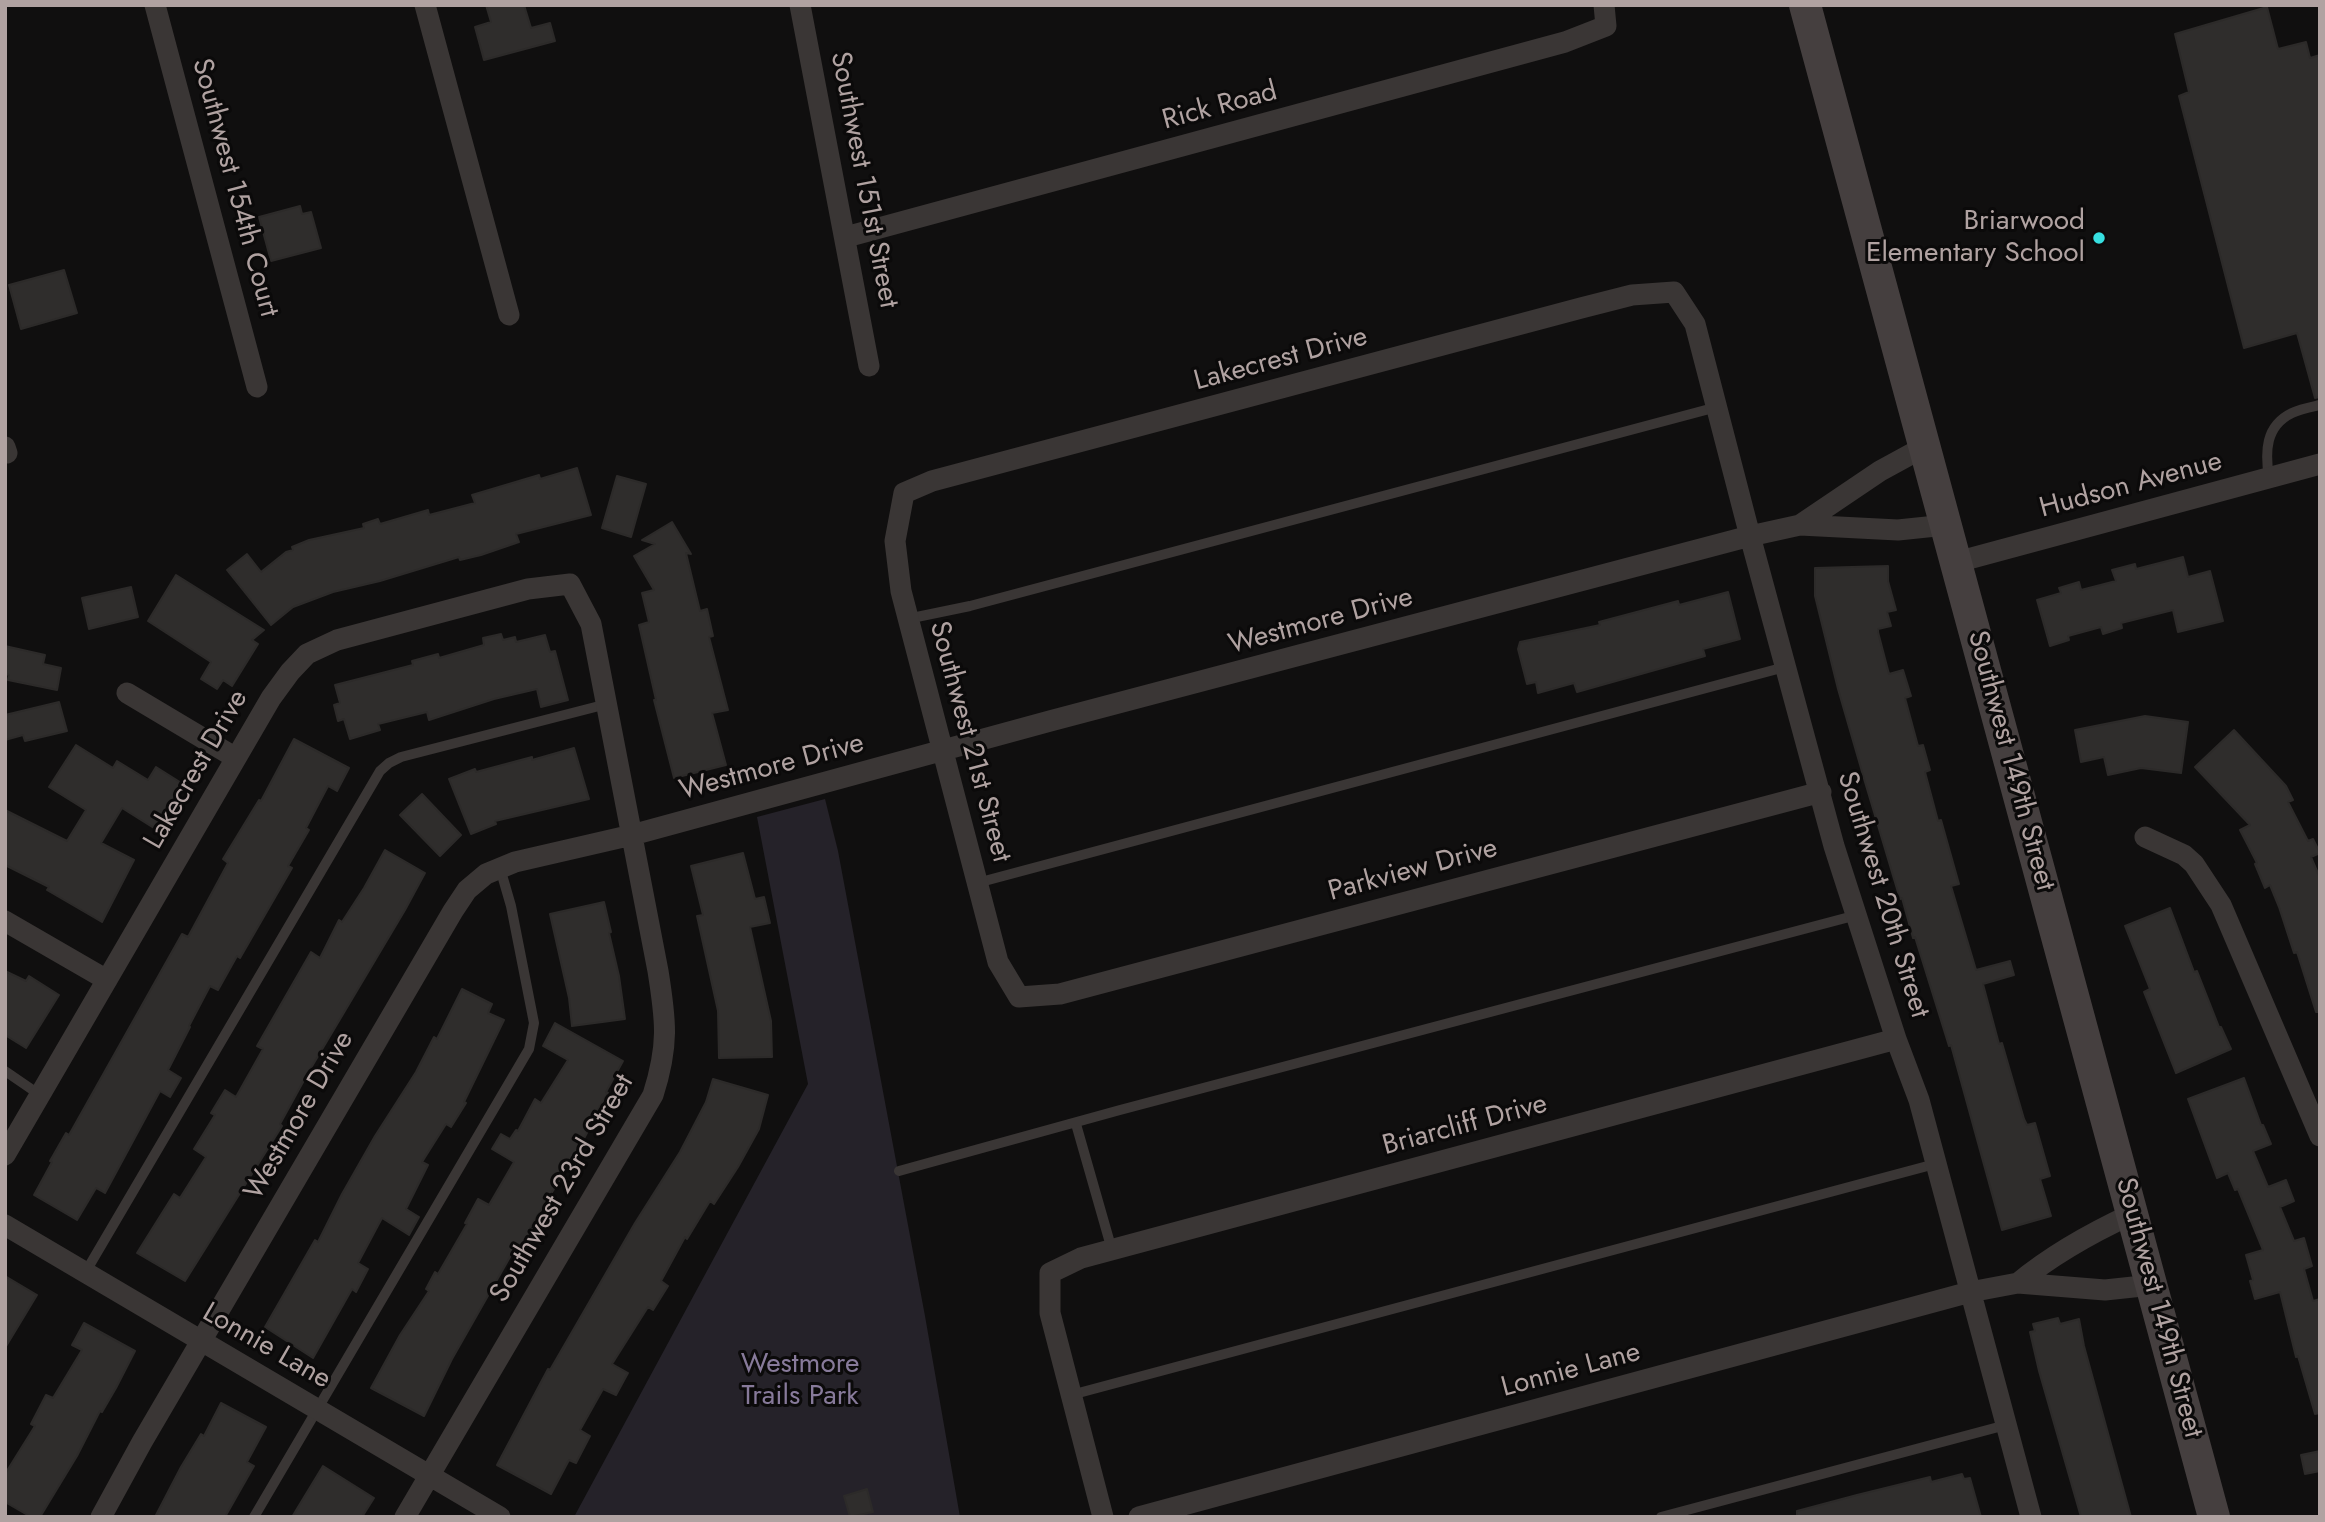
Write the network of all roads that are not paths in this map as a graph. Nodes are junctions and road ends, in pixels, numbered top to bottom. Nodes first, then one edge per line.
1 (155, 5) edge
2 (425, 5) edge
3 (800, 5) edge
4 (1805, 5) edge
5 (1605, 15) edge
6 (846, 237) junction
7 (1674, 292) joint
8 (509, 315) dead end
9 (869, 366) dead end
10 (257, 387) dead end
11 (2320, 405) edge
12 (1717, 407) junction
13 (1924, 447) junction
14 (2320, 464) edge
15 (2269, 478) junction
16 (904, 494) joint
17 (1800, 525) junction
18 (1946, 525) junction
19 (1749, 536) junction
20 (1956, 562) junction
21 (570, 584) joint
22 (907, 619) junction
23 (1785, 667) junction
24 (127, 693) dead end
25 (607, 704) junction
26 (942, 751) junction
27 (236, 758) junction
28 (1821, 792) junction
29 (632, 835) junction
30 (2145, 837) dead end
31 (500, 868) junction
32 (977, 883) junction
33 (1857, 915) junction
34 (5, 921) edge
35 (107, 980) junction
36 (1019, 998) joint
37 (1896, 1039) junction
38 (5, 1071) edge
39 (40, 1095) junction
40 (1076, 1124) junction
41 (2320, 1136) edge
42 (5, 1155) edge
43 (1935, 1164) junction
44 (899, 1171) dead end
45 (2132, 1214) junction
46 (5, 1225) edge
47 (1112, 1250) junction
48 (85, 1273) junction
49 (2018, 1283) junction
50 (2152, 1285) junction
51 (1970, 1292) junction
52 (201, 1341) junction
53 (1071, 1395) junction
54 (318, 1410) junction
55 (2006, 1425) junction
56 (430, 1475) junction
57 (101, 1517) edge
58 (254, 1517) edge
59 (405, 1517) edge
60 (500, 1517) edge
61 (1103, 1517) edge
62 (1139, 1517) edge
63 (1661, 1517) edge
64 (2031, 1517) edge
65 (2214, 1517) edge

1 - 10 street, Southwest 154th Court
2 - 8 street
3 - 6 street, Southwest 151st Street
4 - 13 street, Southwest 149th Street
5 - 6 street, Rick Road
6 - 9 street, Southwest 151st Street
7 - 12 street, Southwest 20th Street
7 - 16 street, Lakecrest Drive
11 - 15 lane
12 - 19 street, Southwest 20th Street
12 - 22 lane
13 - 17 street, Westmore Drive
13 - 18 street, Southwest 149th Street
14 - 15 street, Hudson Avenue
15 - 20 street, Hudson Avenue
16 - 22 street, Southwest 21st Street
17 - 18 street, Westmore Drive
17 - 19 street, Westmore Drive
18 - 20 street, Southwest 149th Street
19 - 23 street, Southwest 20th Street
19 - 26 street, Westmore Drive
20 - 45 street, Southwest 149th Street
21 - 25 street, Southwest 23rd Street
21 - 27 street, Lakecrest Drive
22 - 26 street, Southwest 21st Street
23 - 28 street, Southwest 20th Street
23 - 32 lane
24 - 27 street
25 - 29 street, Southwest 23rd Street
25 - 48 lane
26 - 29 street, Westmore Drive
26 - 32 street, Southwest 21st Street
27 - 35 street, Lakecrest Drive
28 - 33 street, Southwest 20th Street
28 - 36 street, Parkview Drive
29 - 31 street, Westmore Drive
29 - 56 street, Southwest 23rd Street
30 - 41 street
31 - 52 street, Westmore Drive
31 - 54 lane
32 - 36 street, Southwest 21st Street
33 - 37 street, Southwest 20th Street
33 - 40 lane
34 - 35 street
35 - 39 street, Lakecrest Drive
37 - 43 street, Southwest 20th Street
37 - 47 street, Briarcliff Drive
38 - 39 lane
39 - 42 street, Lakecrest Drive
40 - 44 lane
40 - 47 lane
43 - 51 street, Southwest 20th Street
43 - 53 lane
45 - 49 street, Lonnie Lane
45 - 50 street, Southwest 149th Street
46 - 48 street, Lonnie Lane
47 - 53 street, Briarcliff Drive
48 - 52 street, Lonnie Lane
49 - 50 street, Lonnie Lane
49 - 51 street, Lonnie Lane
50 - 65 street, Southwest 149th Street
51 - 55 street, Southwest 20th Street
51 - 62 street, Lonnie Lane
52 - 54 street, Lonnie Lane
52 - 57 street, Westmore Drive
53 - 61 street
54 - 56 street, Lonnie Lane
54 - 58 lane
55 - 63 lane
55 - 64 street, Southwest 20th Street
56 - 59 street, Southwest 23rd Street
56 - 60 street, Lonnie Lane

